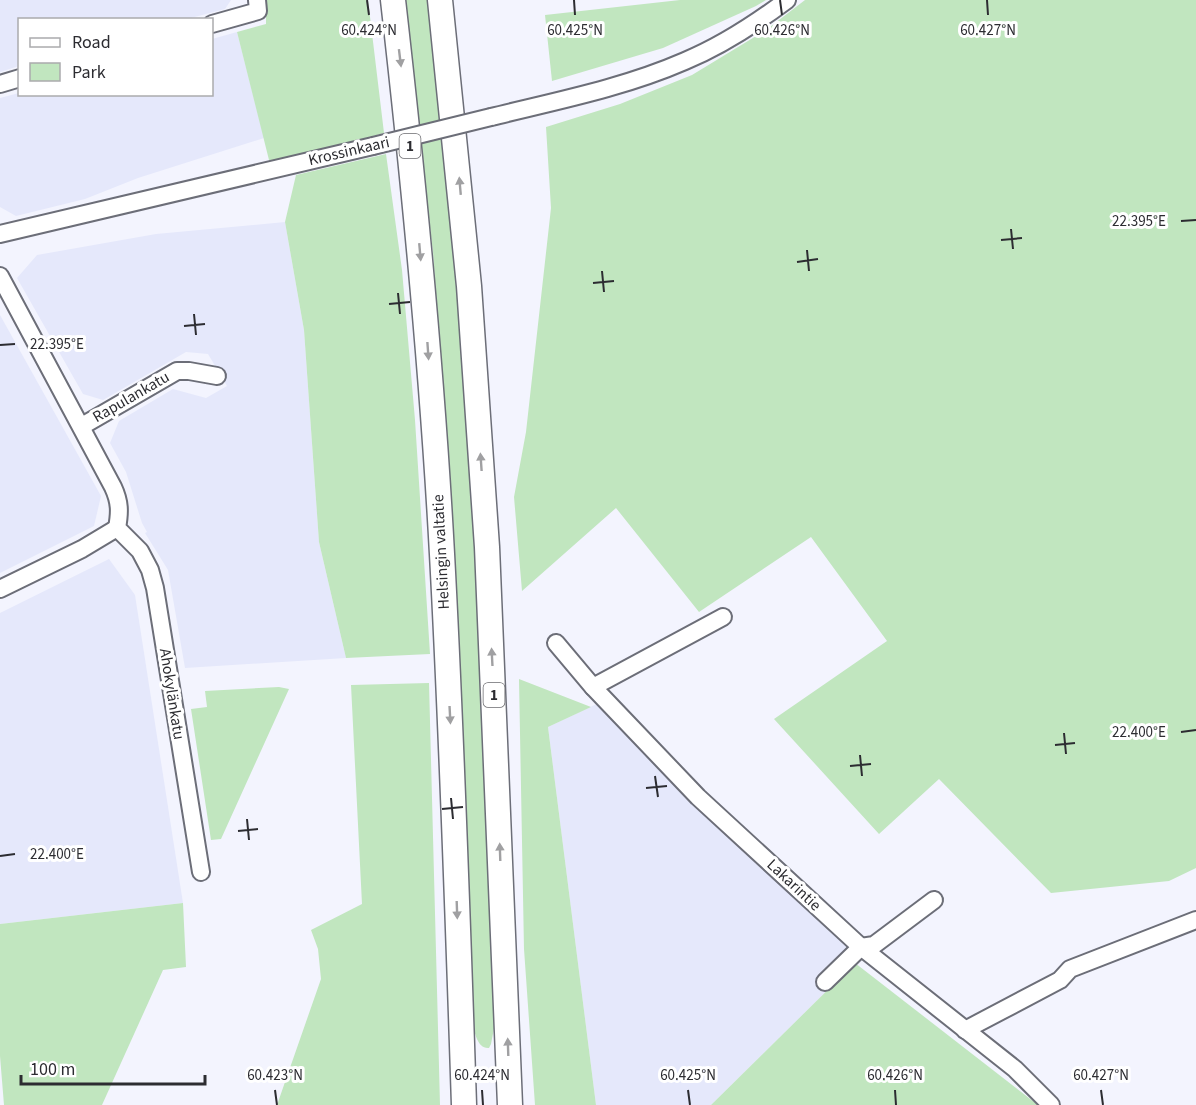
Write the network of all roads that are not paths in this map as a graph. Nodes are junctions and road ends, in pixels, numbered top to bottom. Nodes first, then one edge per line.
1 (393, 0) edge
2 (440, 0) edge
3 (787, 0) edge
4 (258, 5) edge
5 (213, 24) edge
6 (18, 79) edge
7 (0, 84) edge
8 (0, 234) edge
9 (0, 276) edge
10 (217, 376) dead end
11 (82, 426) junction
12 (117, 528) junction
13 (0, 589) edge
14 (723, 617) dead end
15 (556, 643) dead end
16 (593, 687) junction
17 (201, 872) dead end
18 (934, 900) dead end
19 (1196, 920) edge
20 (861, 947) junction
21 (825, 982) dead end
22 (965, 1030) junction
23 (464, 1105) edge
24 (510, 1105) edge
25 (1051, 1105) edge

1 -> 23 highway, Helsingin valtatie / 1
24 -> 2 highway, 1
3 - 8 street, Krossinkaari, bridge
4 - 5 street
6 - 7 street
9 - 11 street
10 - 11 street, Rapulankatu
11 - 12 street
12 - 13 street
12 - 17 street, Ahokylänkatu
14 - 16 street
15 - 16 street, Lakarintie
16 - 20 street, Lakarintie
18 - 20 street
19 - 22 street
20 - 21 street
20 - 22 street, Lakarintie
22 - 25 street, Lakarintie

